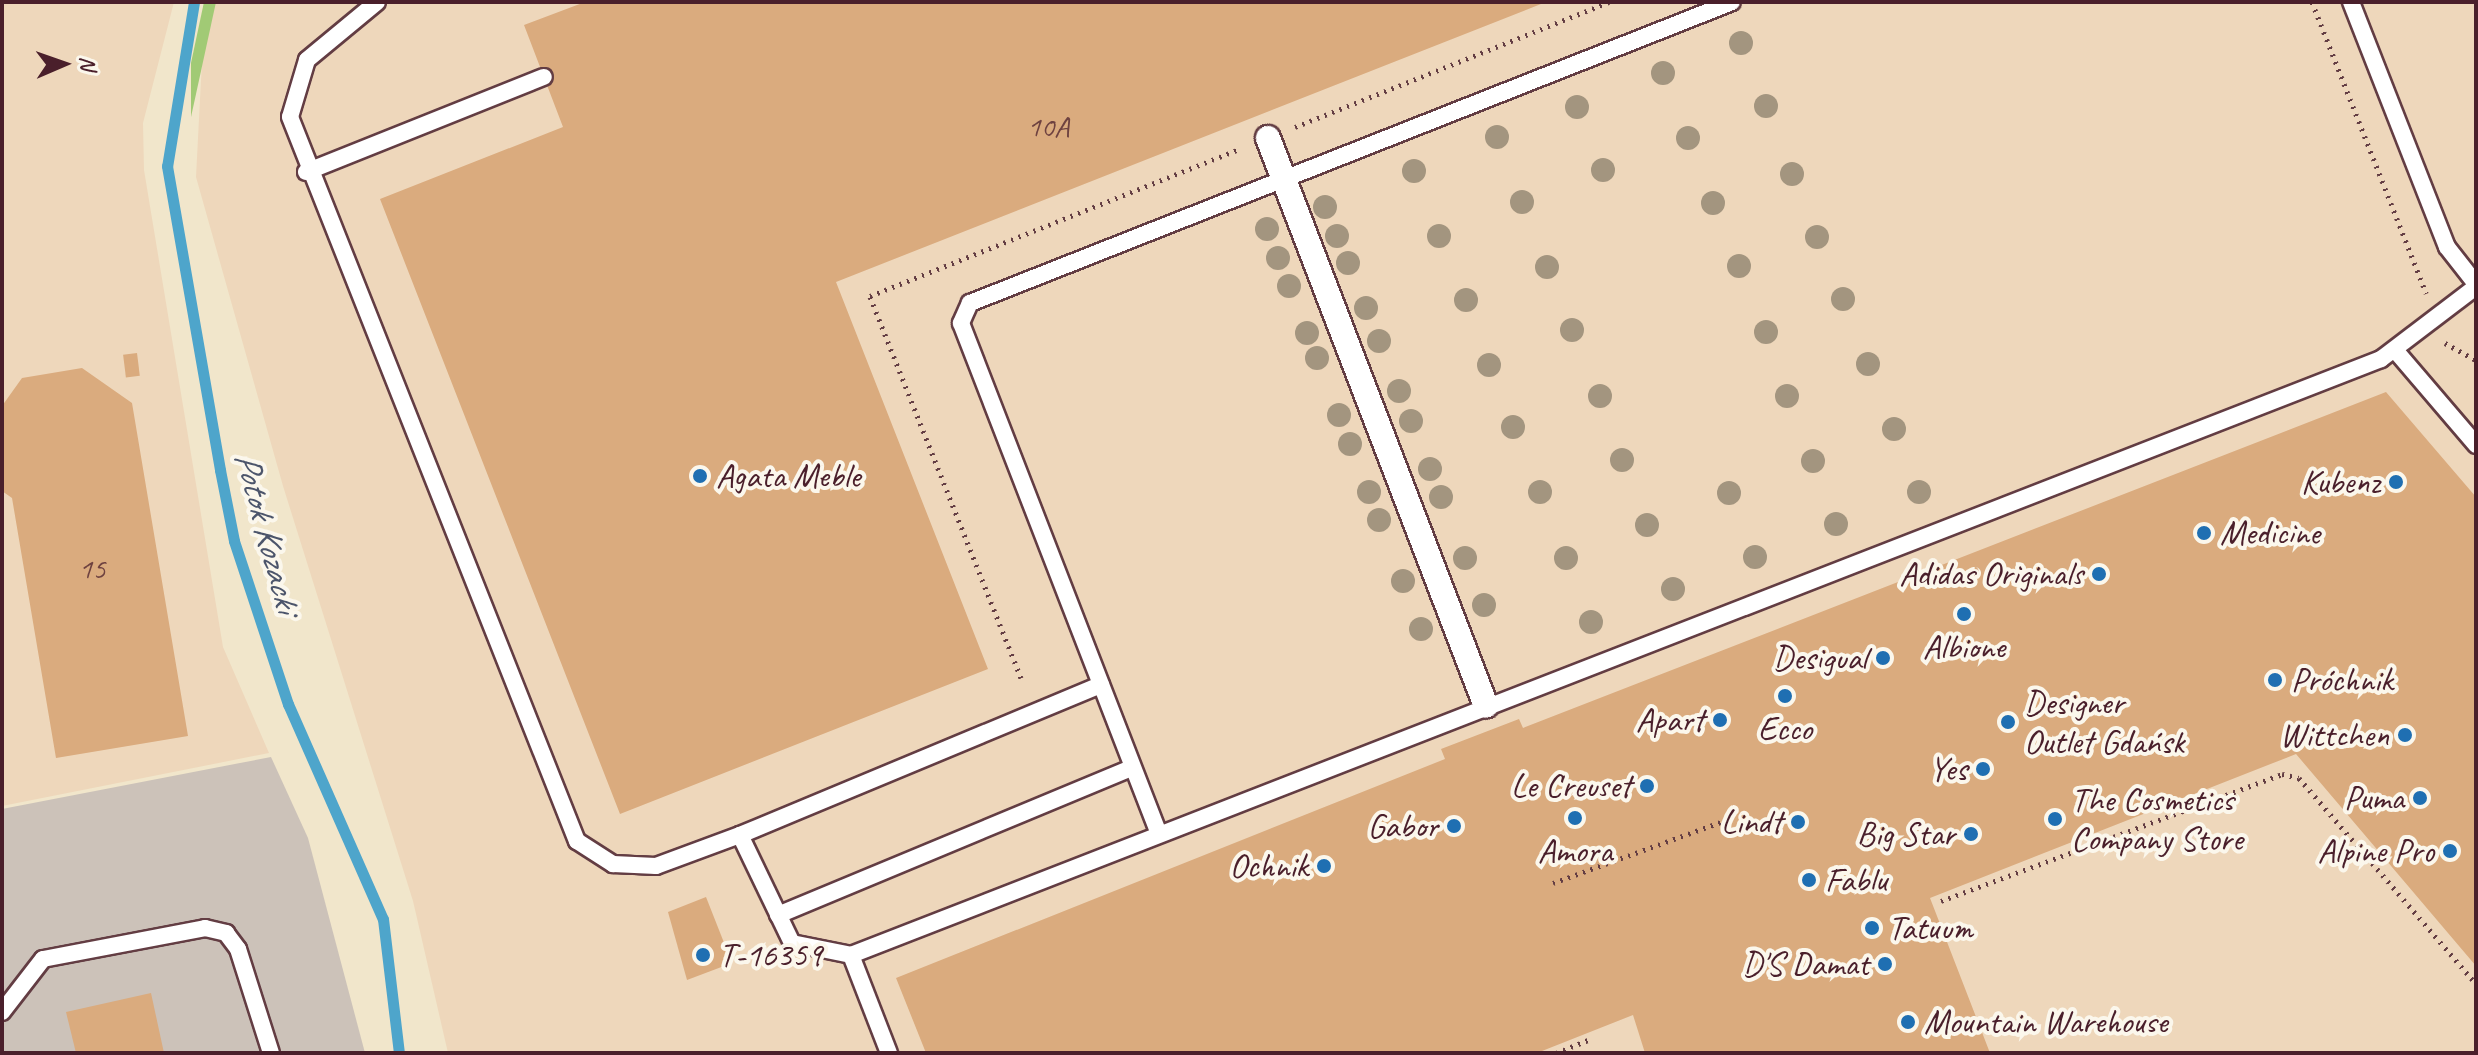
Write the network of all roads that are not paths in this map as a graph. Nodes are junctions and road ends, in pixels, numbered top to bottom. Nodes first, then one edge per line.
1 (377, 2) edge
2 (1732, 2) edge
3 (2351, 2) edge
4 (544, 77) dead end
5 (1268, 138) dead end
6 (306, 172) junction
7 (1283, 181) junction
8 (2476, 286) edge
9 (2395, 350) junction
10 (2476, 445) edge
11 (1101, 685) junction
12 (1486, 706) junction
13 (1132, 768) junction
14 (1159, 834) junction
15 (740, 835) junction
16 (778, 915) junction
17 (851, 955) junction
18 (2, 1012) edge
19 (271, 1053) edge
20 (889, 1053) edge

1 - 6 lane
2 - 7 lane
3 - 8 lane
4 - 6 lane
5 - 7 street
6 - 15 lane
7 - 11 lane
7 - 12 street
8 - 9 lane
9 - 10 lane
9 - 12 lane
11 - 13 lane
11 - 15 lane
12 - 14 lane
13 - 14 lane
13 - 16 lane
14 - 17 lane
15 - 16 lane
16 - 17 lane
17 - 20 lane
18 - 19 lane

